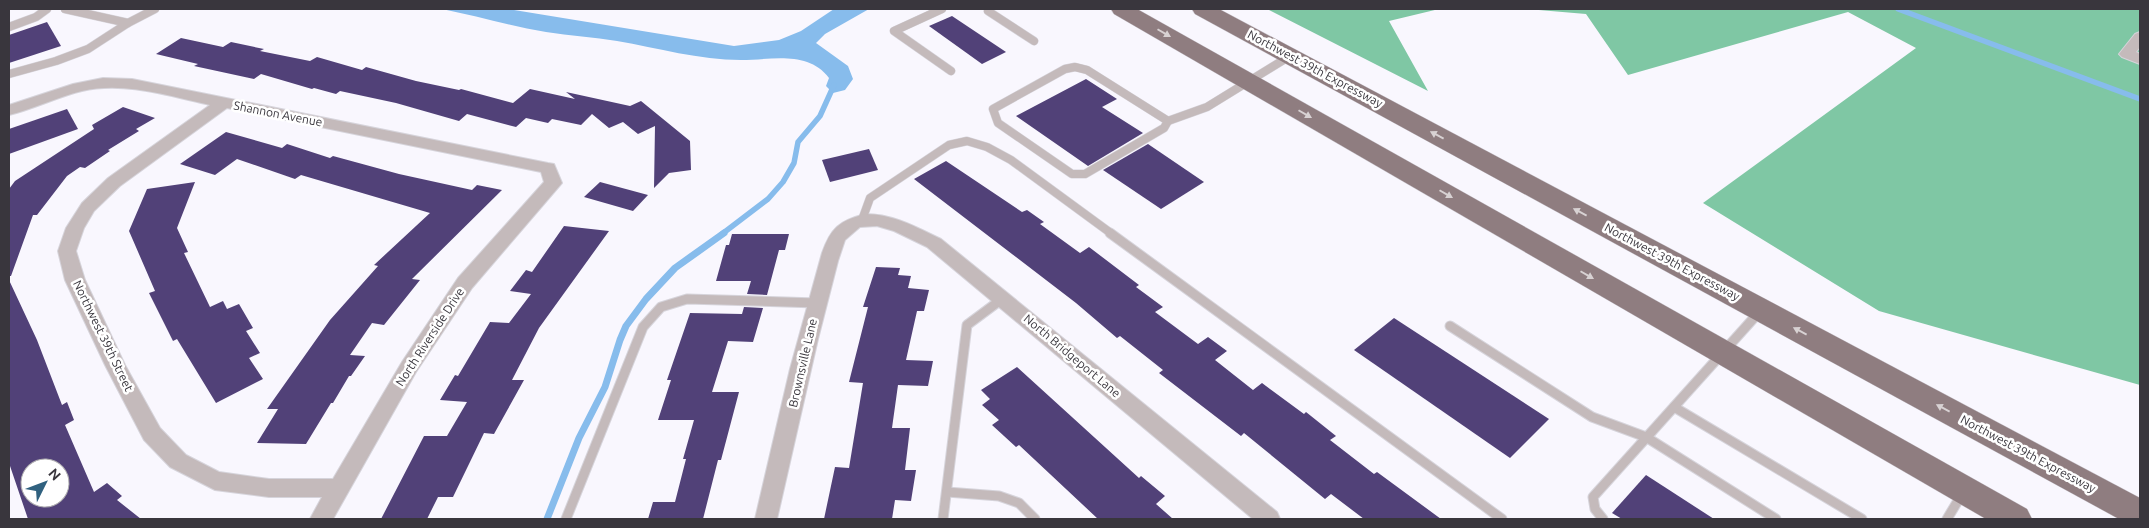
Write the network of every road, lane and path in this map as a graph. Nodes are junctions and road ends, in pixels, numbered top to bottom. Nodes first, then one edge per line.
1 (47, 9) edge
2 (65, 9) edge
3 (155, 9) edge
4 (942, 9) edge
5 (1122, 9) edge
6 (1203, 9) edge
7 (75, 10) edge
8 (988, 10) edge
9 (128, 23) junction
10 (9, 27) edge
11 (2140, 37) edge
12 (1034, 40) dead end
13 (1290, 56) junction
14 (2140, 59) edge
15 (951, 71) dead end
16 (9, 74) edge
17 (1249, 81) junction
18 (223, 103) junction
19 (9, 110) edge
20 (1168, 121) junction
21 (548, 168) joint
22 (862, 220) junction
23 (1002, 299) junction
24 (817, 303) junction
25 (1762, 310) junction
26 (1450, 326) dead end
27 (1722, 352) junction
28 (1674, 407) junction
29 (1646, 437) junction
30 (338, 488) junction
31 (1965, 490) junction
32 (947, 492) junction
33 (2140, 514) edge
34 (321, 519) edge
35 (566, 519) edge
36 (766, 519) edge
37 (943, 519) edge
38 (1035, 519) edge
39 (1268, 519) edge
40 (1502, 519) edge
41 (1603, 519) edge
42 (1776, 519) edge
43 (1862, 519) edge
44 (1947, 519) edge
45 (2016, 519) edge

1 - 10 lane
2 - 7 lane
3 - 9 lane
4 - 15 lane
5 -> 17 highway
6 - 13 highway, Northwest 39th Expressway
7 - 9 lane
8 - 12 lane
9 - 16 lane
11 - 14 street
13 - 17 lane
25 -> 13 highway, Northwest 39th Expressway
17 - 20 lane
17 -> 27 highway
18 - 19 street, Shannon Avenue
18 - 21 street, Shannon Avenue
18 - 30 street, Northwest 39th Street
20 - 20 lane
21 - 30 street, North Riverside Drive
22 - 23 street, North Bridgeport Lane
22 - 24 street, Brownsville Lane
22 - 40 lane
23 - 32 lane
23 - 39 street, North Bridgeport Lane
24 - 35 lane
24 - 36 street, Brownsville Lane
25 - 27 lane
33 -> 25 highway, Northwest 39th Expressway
26 - 29 lane
27 - 28 lane
27 - 31 highway
28 - 29 lane
28 - 43 lane
29 - 41 lane
29 - 42 lane
30 - 34 street, North Riverside Drive
31 - 44 lane
31 - 45 highway
32 - 37 lane
32 - 38 lane

